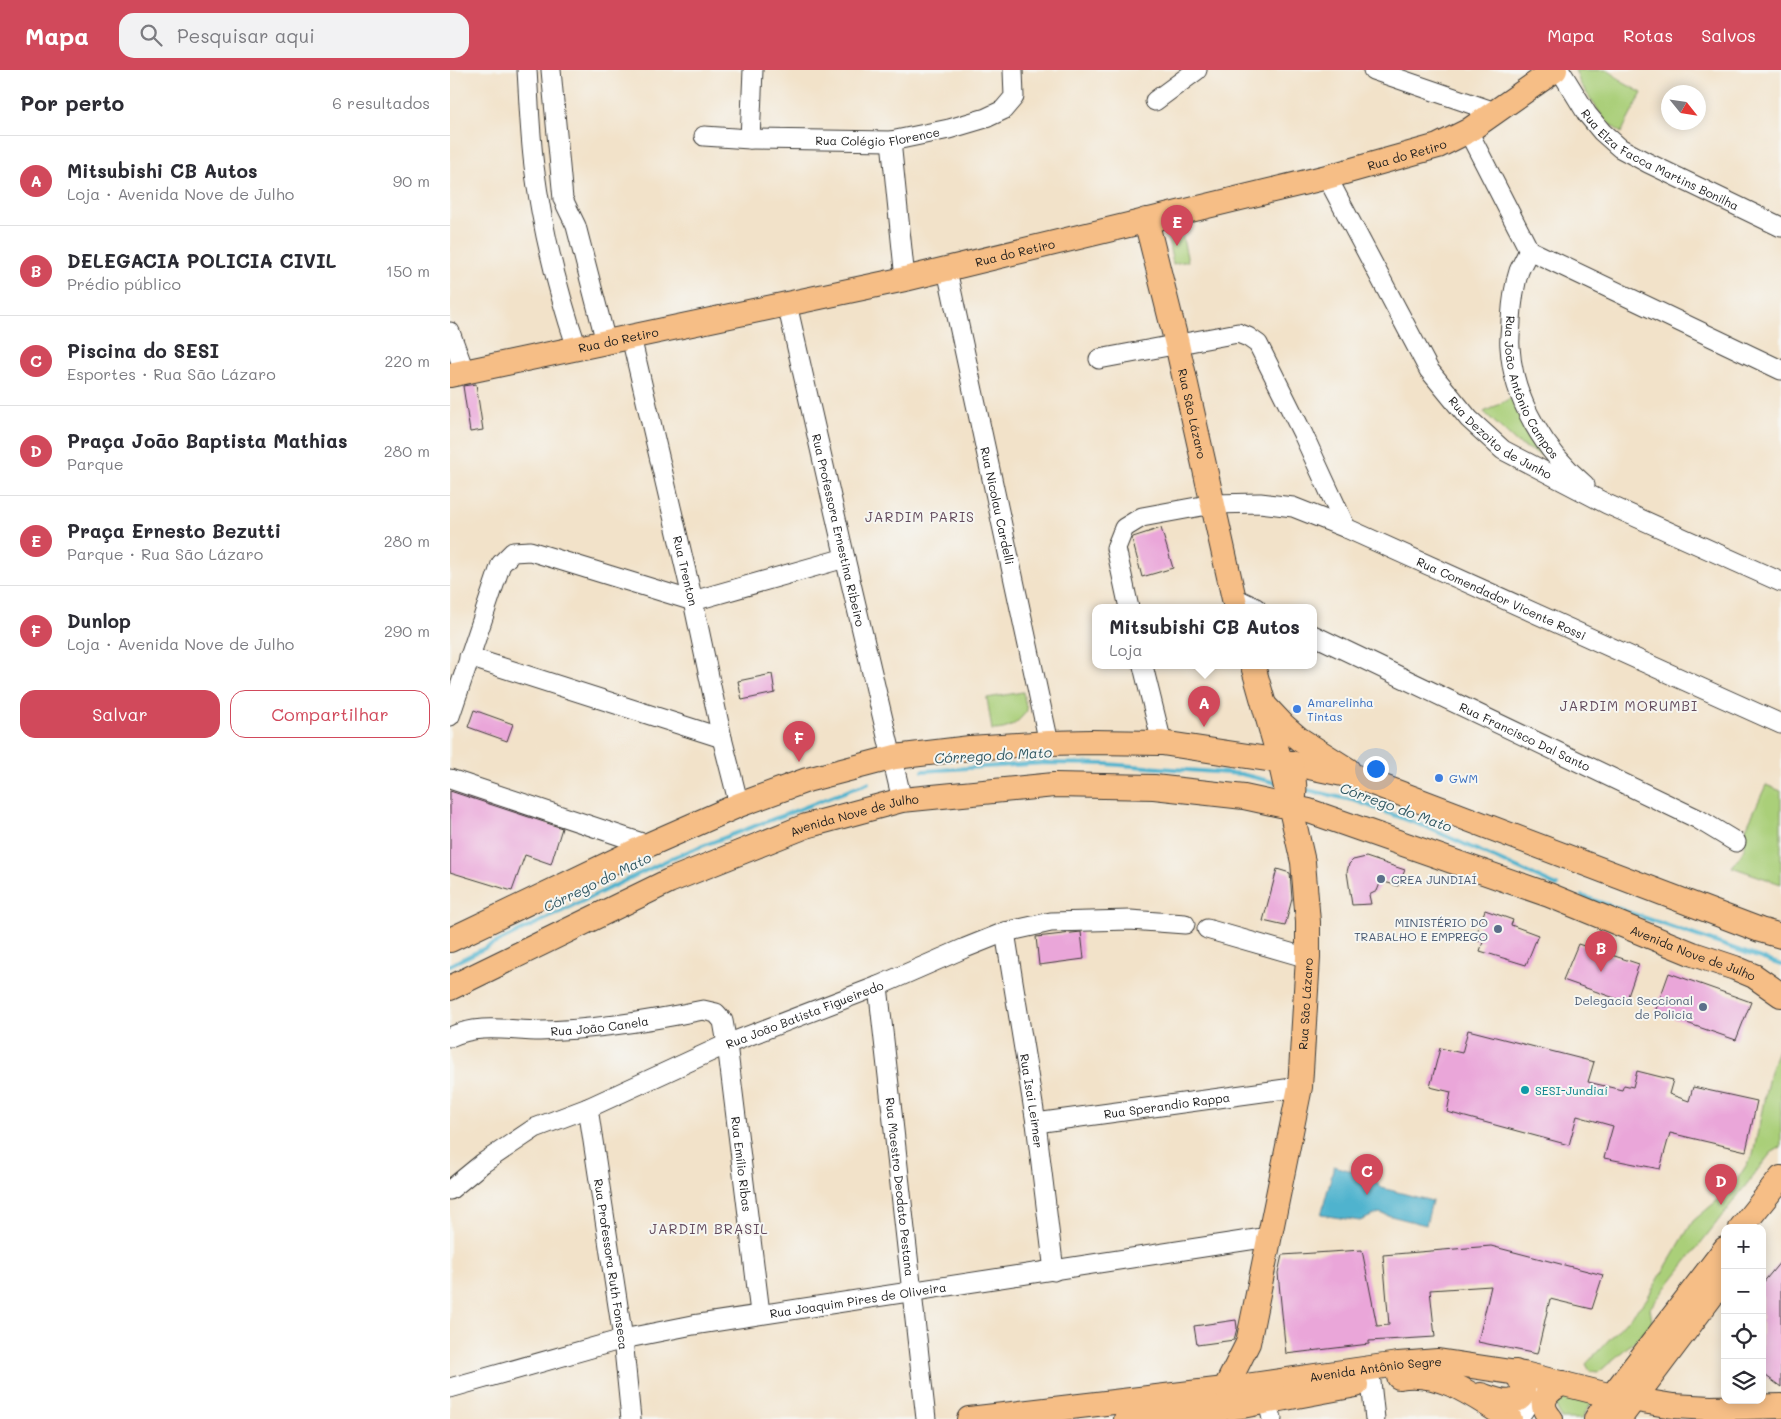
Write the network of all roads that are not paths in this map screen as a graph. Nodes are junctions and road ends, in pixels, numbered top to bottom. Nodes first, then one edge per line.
1 (526, 70) edge
2 (551, 70) edge
3 (753, 70) edge
4 (1013, 70) edge
5 (1197, 70) edge
6 (1373, 70) edge
7 (1555, 70) edge
8 (1560, 70) edge
9 (1155, 101) dead end
10 (1495, 112) junction
11 (1468, 131) junction
12 (704, 136) dead end
13 (750, 139) junction
14 (891, 141) junction
15 (1327, 177) junction
16 (563, 199) junction
17 (540, 200) junction
18 (1146, 220) junction
19 (1781, 227) edge
20 (1529, 250) junction
21 (947, 270) junction
22 (906, 280) junction
23 (787, 304) junction
24 (450, 332) edge
25 (631, 337) junction
26 (606, 342) junction
27 (1177, 344) junction
28 (577, 348) junction
29 (1099, 359) dead end
30 (1781, 370) edge
31 (457, 374) edge
32 (1213, 504) junction
33 (1607, 504) junction
34 (1346, 528) junction
35 (845, 558) junction
36 (1781, 582) edge
37 (693, 601) junction
38 (1234, 603) edge
39 (1128, 604) edge
40 (1317, 637) edge
41 (469, 657) junction
42 (1144, 669) edge
43 (1253, 669) edge
44 (1264, 705) junction
45 (450, 716) edge
46 (1781, 724) edge
47 (722, 738) junction
48 (1049, 743) junction
49 (1162, 744) junction
50 (893, 762) junction
51 (1357, 777) junction
52 (450, 779) edge
53 (1288, 782) junction
54 (900, 794) junction
55 (738, 805) junction
56 (1320, 814) junction
57 (1736, 842) dead end
58 (648, 845) junction
59 (1302, 862) junction
60 (1185, 924) dead end
61 (1207, 929) dead end
62 (1005, 932) junction
63 (1781, 936) edge
64 (450, 940) edge
65 (1308, 958) junction
66 (878, 986) junction
67 (450, 988) edge
68 (1781, 995) edge
69 (450, 1037) edge
70 (727, 1044) junction
71 (1300, 1087) junction
72 (588, 1108) junction
73 (1036, 1123) junction
74 (1781, 1178) edge
75 (450, 1190) edge
76 (1781, 1203) edge
77 (1744, 1224) edge
78 (1765, 1224) edge
79 (1269, 1237) junction
80 (1721, 1254) edge
81 (1054, 1270) junction
82 (1721, 1283) edge
83 (911, 1292) junction
84 (760, 1313) junction
85 (623, 1338) junction
86 (1248, 1342) junction
87 (1515, 1372) junction
88 (1554, 1380) junction
89 (1371, 1382) junction
90 (450, 1388) edge
91 (1225, 1389) junction
92 (1465, 1391) junction
93 (1612, 1396) junction
94 (1635, 1399) junction
95 (1270, 1401) edge
96 (1781, 1406) edge
97 (1172, 1416) edge
98 (631, 1419) edge
99 (926, 1419) edge
100 (969, 1419) edge
101 (1126, 1419) edge
102 (1375, 1419) edge
103 (1510, 1419) edge
104 (1518, 1419) edge
105 (1551, 1419) edge
106 (1596, 1419) edge
107 (1619, 1419) edge

1 - 17 street
2 - 16 street
3 - 13 street
4 - 14 street, Rua Colégio Florence
5 - 9 street
6 - 10 street
7 - 10 main road, Rua do Retiro
8 - 19 street, Rua Elza Facca Martins Bonilha
10 - 11 main road, Rua do Retiro
11 - 15 main road, Rua do Retiro
11 - 20 street
12 - 13 street, Rua Colégio Florence
13 - 14 street, Rua Colégio Florence
14 - 22 street
15 - 18 main road, Rua do Retiro
15 - 33 street, Rua Dezoito de Junho
16 - 17 street
16 - 26 street
17 - 28 street
18 - 21 main road, Rua do Retiro
18 - 27 main road, Rua São Lázaro
20 - 30 street
20 - 33 street, Rua João Antônio Campos
21 - 22 main road, Rua do Retiro
21 - 48 street, Rua Nicolau Cardelli
22 - 23 main road, Rua do Retiro
23 - 25 main road, Rua do Retiro
23 - 35 street, Rua Professora Ernestina Ribeiro
24 - 31 street
25 - 26 main road, Rua do Retiro
25 - 37 street, Rua Trenton
26 - 28 main road, Rua do Retiro
27 - 29 street
27 - 32 main road, Rua São Lázaro
27 - 34 street
28 - 31 main road, Rua do Retiro
32 - 34 street, Rua Comendador Vicente Rossi
32 - 38 main road, Rua São Lázaro
32 - 39 street, Rua Comendador Vicente Rossi
33 - 36 street, Rua Dezoito de Junho
34 - 46 street, Rua Comendador Vicente Rossi
35 - 37 street
35 - 50 street, Rua Professora Ernestina Ribeiro
37 - 41 street
37 - 47 street, Rua Trenton
40 - 57 street, Rua Francisco Dal Santo
41 - 45 street
41 - 47 street
42 - 49 street
43 - 44 main road, Rua São Lázaro
44 - 51 main road
44 - 53 main road, Rua São Lázaro
47 - 55 street, Rua Trenton
48 - 49 main road, Avenida Nove de Julho
48 - 50 main road, Avenida Nove de Julho
49 - 53 main road, Avenida Nove de Julho
50 - 54 street, Rua Professora Ernestina Ribeiro
50 - 55 main road, Avenida Nove de Julho
51 - 53 main road, Avenida Nove de Julho
51 - 63 main road, Avenida Nove de Julho
52 - 58 street
53 - 54 main road, Avenida Nove de Julho
53 - 56 main road, Avenida Nove de Julho
53 - 59 main road, Rua São Lázaro
54 - 67 main road, Avenida Nove de Julho
55 - 58 main road, Avenida Nove de Julho
56 - 59 main road
56 - 68 main road, Avenida Nove de Julho
58 - 64 main road, Avenida Nove de Julho
59 - 65 main road, Rua São Lázaro
60 - 62 street, Rua João Batista Figueiredo
61 - 65 street
62 - 66 street, Rua João Batista Figueiredo
62 - 73 street, Rua Isai Leirner
65 - 71 main road, Rua São Lázaro
66 - 70 street, Rua João Batista Figueiredo
66 - 83 street, Rua Maestro Deodato Pestana
69 - 70 street, Rua João Canela
70 - 72 street, Rua João Batista Figueiredo
70 - 84 street, Rua Emílio Ribas
71 - 73 street, Rua Sperandio Rappa
71 - 79 main road, Rua São Lázaro
72 - 75 street, Rua João Batista Figueiredo
72 - 85 street, Rua Professora Ruth Fonseca
73 - 81 street, Rua Isai Leirner
74 - 77 main road
76 - 78 main road
79 - 81 street, Rua Joaquim Pires de Oliveira
79 - 86 main road, Rua São Lázaro
80 - 93 main road
81 - 83 street, Rua Joaquim Pires de Oliveira
82 - 94 main road
83 - 84 street, Rua Joaquim Pires de Oliveira
83 - 99 street, Rua Maestro Deodato Pestana
84 - 85 street, Rua Joaquim Pires de Oliveira
85 - 90 street, Rua Joaquim Pires de Oliveira
85 - 98 street, Rua Professora Ruth Fonseca
86 - 91 main road, Rua São Lázaro
86 - 95 main road
87 - 88 main road, Avenida Antônio Segre
87 - 92 main road
87 - 95 main road, Avenida Antônio Segre
88 - 93 main road, Avenida Antônio Segre
88 - 104 street
88 - 105 main road
89 - 92 main road, Avenida Antônio Segre
89 - 95 main road, Avenida Antônio Segre
89 - 102 street
91 - 95 main road, Avenida Antônio Segre
91 - 100 main road, Avenida Antônio Segre
92 - 103 main road, Avenida Antônio Segre
93 - 94 main road, Avenida Antônio Segre
93 - 106 main road
94 - 96 main road, Avenida Antônio Segre
94 - 107 main road
95 - 97 main road, Avenida Antônio Segre
97 - 101 main road, Avenida Antônio Segre

